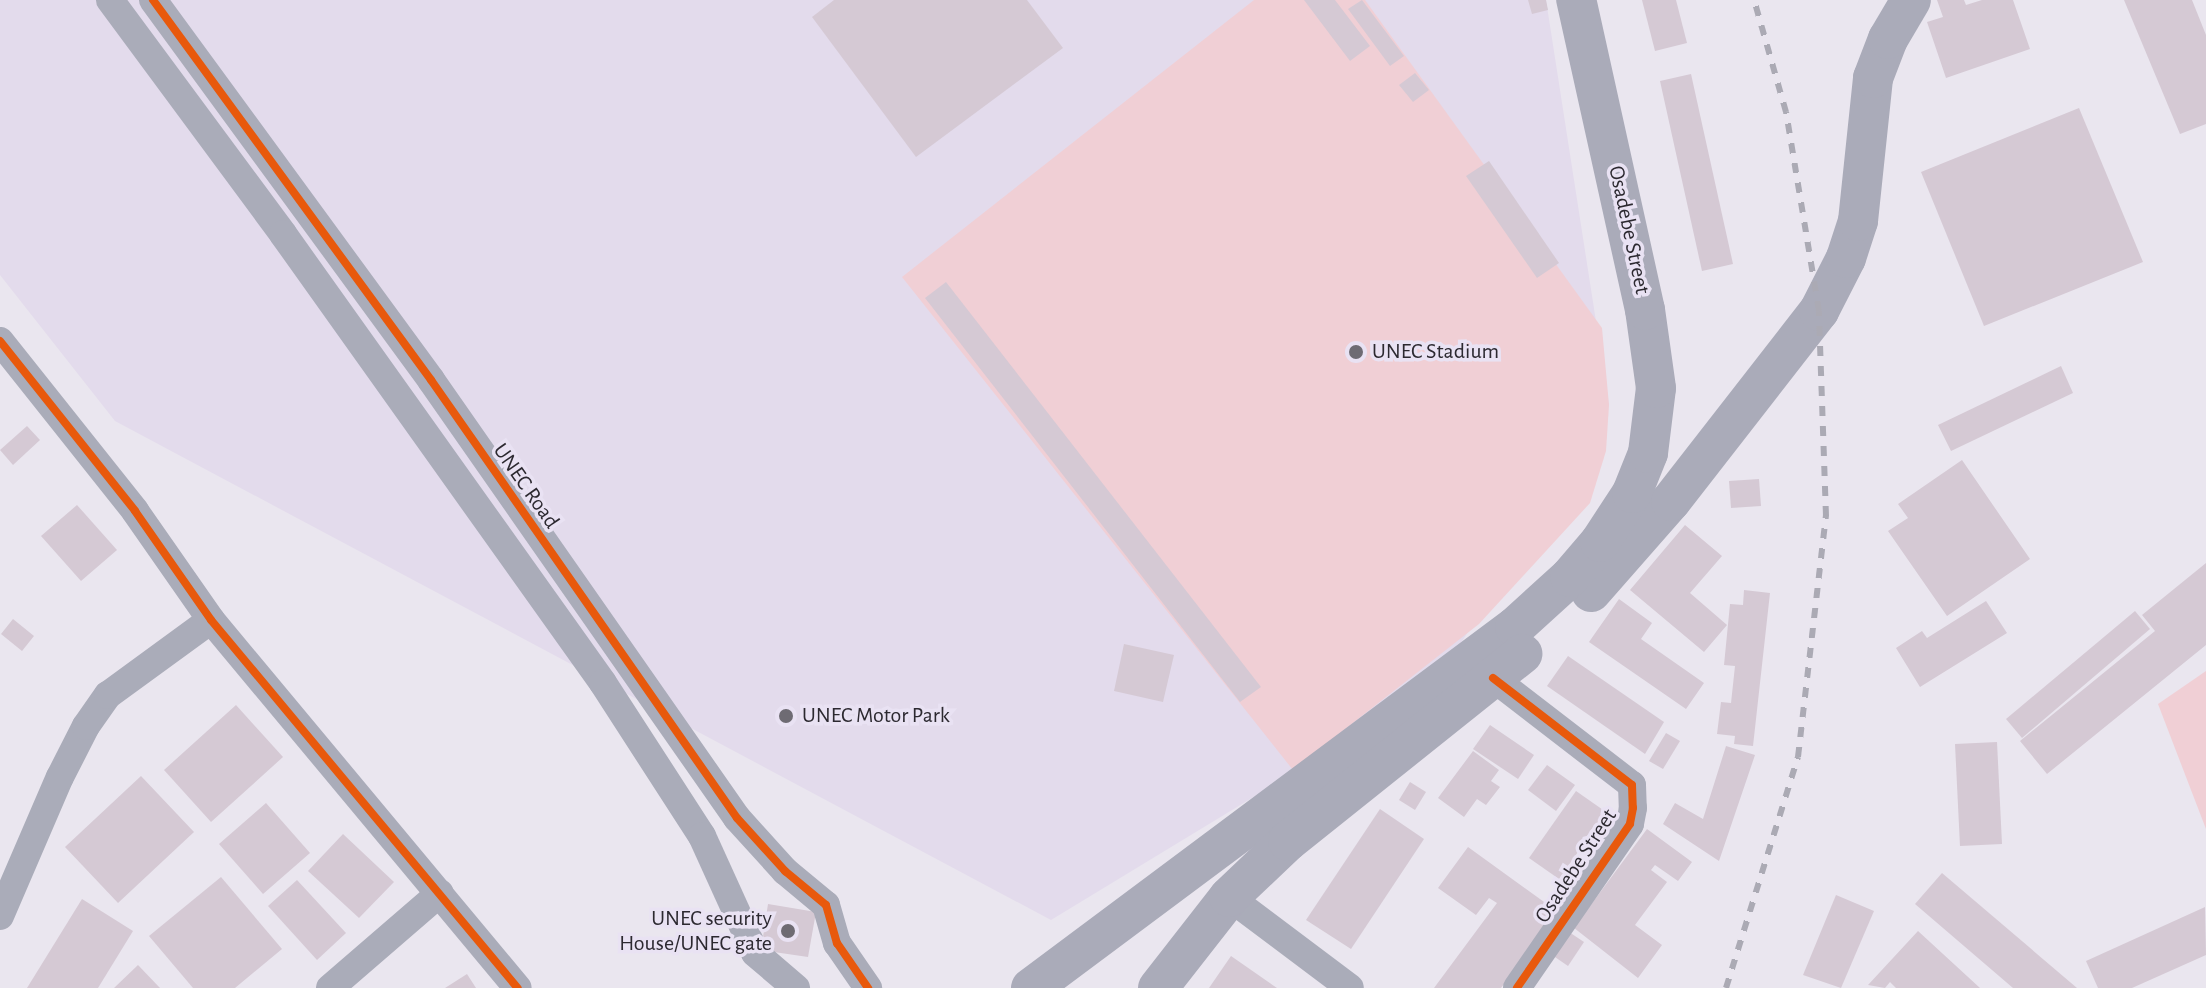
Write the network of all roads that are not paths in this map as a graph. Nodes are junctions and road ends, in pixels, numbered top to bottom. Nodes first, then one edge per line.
1 (110, 0) edge
2 (153, 0) edge
3 (1576, 0) edge
4 (1911, 0) edge
5 (0, 341) edge
6 (431, 380) junction
7 (400, 398) junction
8 (1648, 453) junction
9 (1685, 484) junction
10 (211, 620) junction
11 (1493, 678) junction
12 (440, 893) junction
13 (1229, 897) junction
14 (0, 916) edge
15 (330, 988) edge
16 (518, 988) edge
17 (796, 988) edge
18 (868, 988) edge
19 (1031, 988) edge
20 (1158, 988) edge
21 (1350, 988) edge
22 (1517, 988) edge

1 - 7 street
2 - 6 street, UNEC Road
3 - 8 main road, Osadebe Street
4 - 9 main road
5 - 10 street
6 - 7 street
6 - 18 street, UNEC Road
7 - 17 street
8 - 9 main road
8 - 19 main road, Osadebe Street
9 - 11 main road
10 - 12 street
10 - 14 street
11 - 13 main road
11 - 22 street, Osadebe Street
12 - 15 street
12 - 16 street
13 - 20 main road
13 - 21 street

